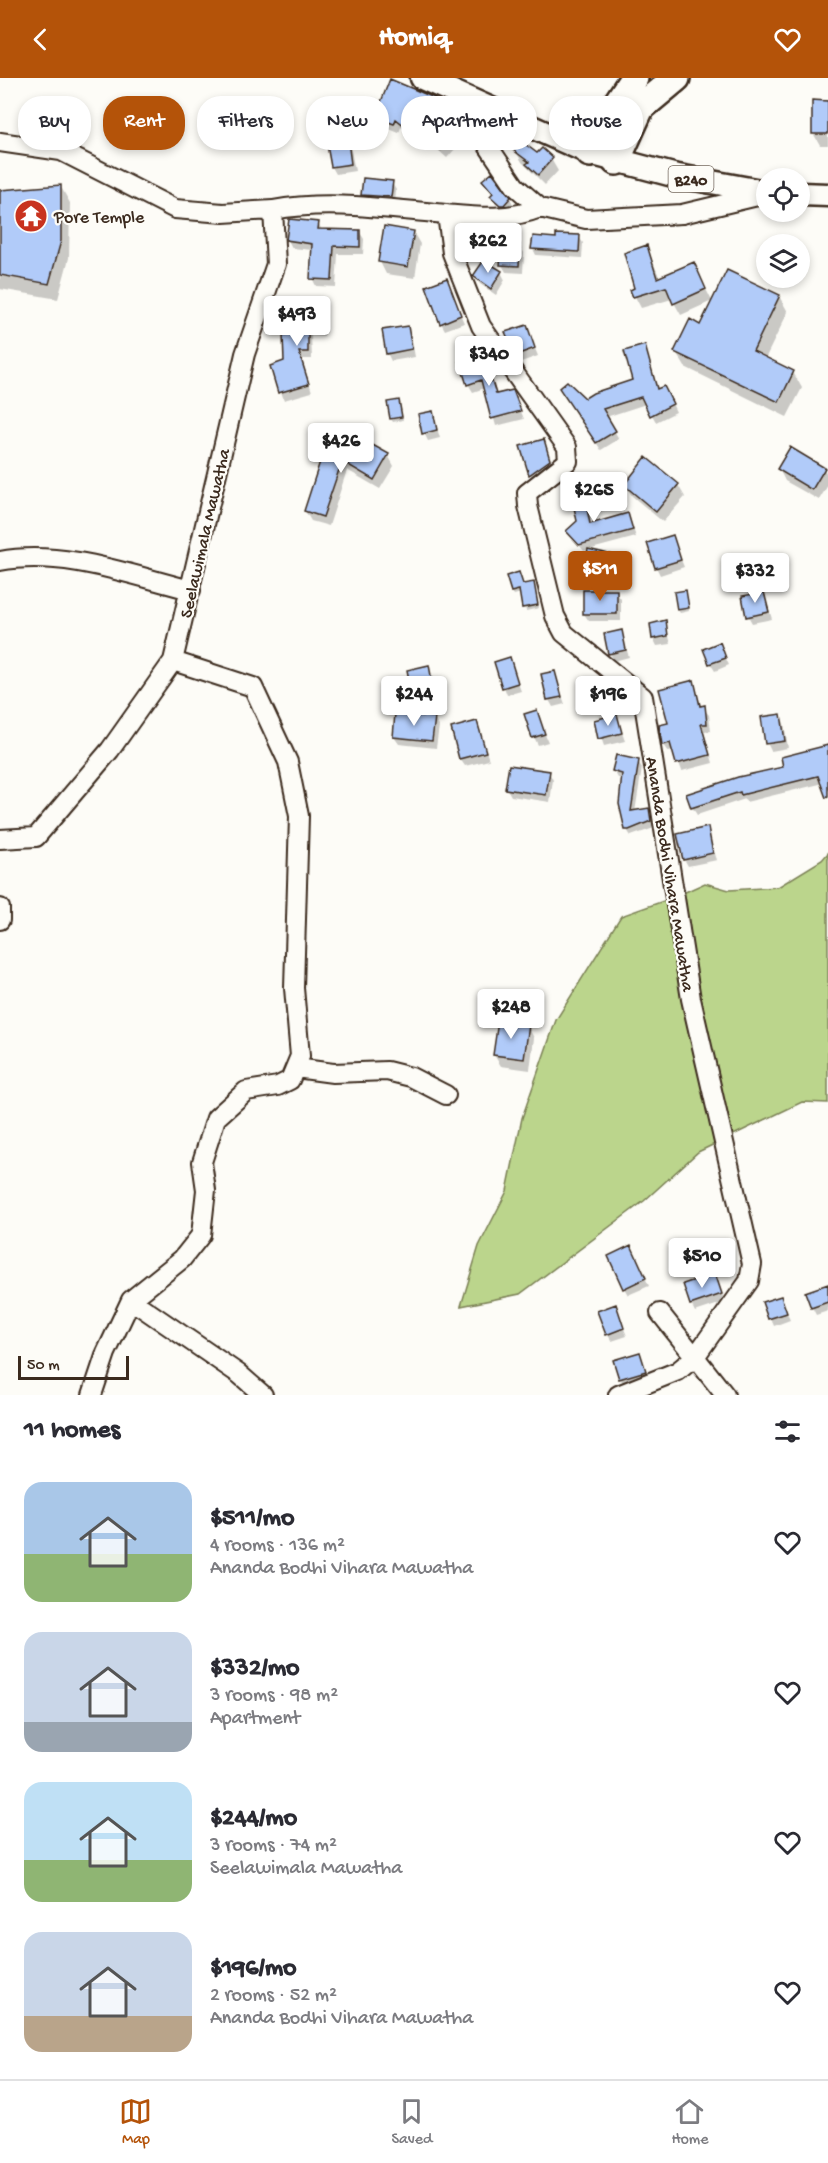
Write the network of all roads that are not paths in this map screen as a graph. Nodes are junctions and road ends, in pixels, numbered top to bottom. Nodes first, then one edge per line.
1 (422, 78) edge
2 (634, 78) edge
3 (676, 78) edge
4 (453, 94) junction
5 (0, 142) edge
6 (590, 153) junction
7 (616, 161) junction
8 (756, 192) edge
9 (810, 194) edge
10 (828, 195) edge
11 (756, 196) edge
12 (540, 208) junction
13 (273, 210) junction
14 (447, 214) junction
15 (0, 559) edge
16 (191, 590) junction
17 (173, 661) junction
18 (0, 839) edge
19 (0, 908) edge
20 (0, 920) edge
21 (293, 1074) junction
22 (446, 1095) dead end
23 (131, 1300) junction
24 (660, 1313) dead end
25 (695, 1357) junction
26 (92, 1395) edge
27 (263, 1395) edge
28 (618, 1395) edge
29 (725, 1395) edge

1 - 4 main road, B240
2 - 6 highway
3 - 7 highway
4 - 6 main road, B240
4 - 12 street
5 - 13 street
6 - 7 main road, B240
7 - 8 main road, B240
9 - 10 main road
11 - 12 street
12 - 14 street
13 - 14 street
13 - 16 street, Seelawimala Mawatha
14 - 25 street, Ananda Bodhi Vihara Mawatha
15 - 16 street
16 - 17 street, Seelawimala Mawatha
17 - 18 street
17 - 21 street
19 - 20 street
21 - 22 street
21 - 23 street
23 - 26 street
23 - 27 street
24 - 25 street
25 - 28 street
25 - 29 street

